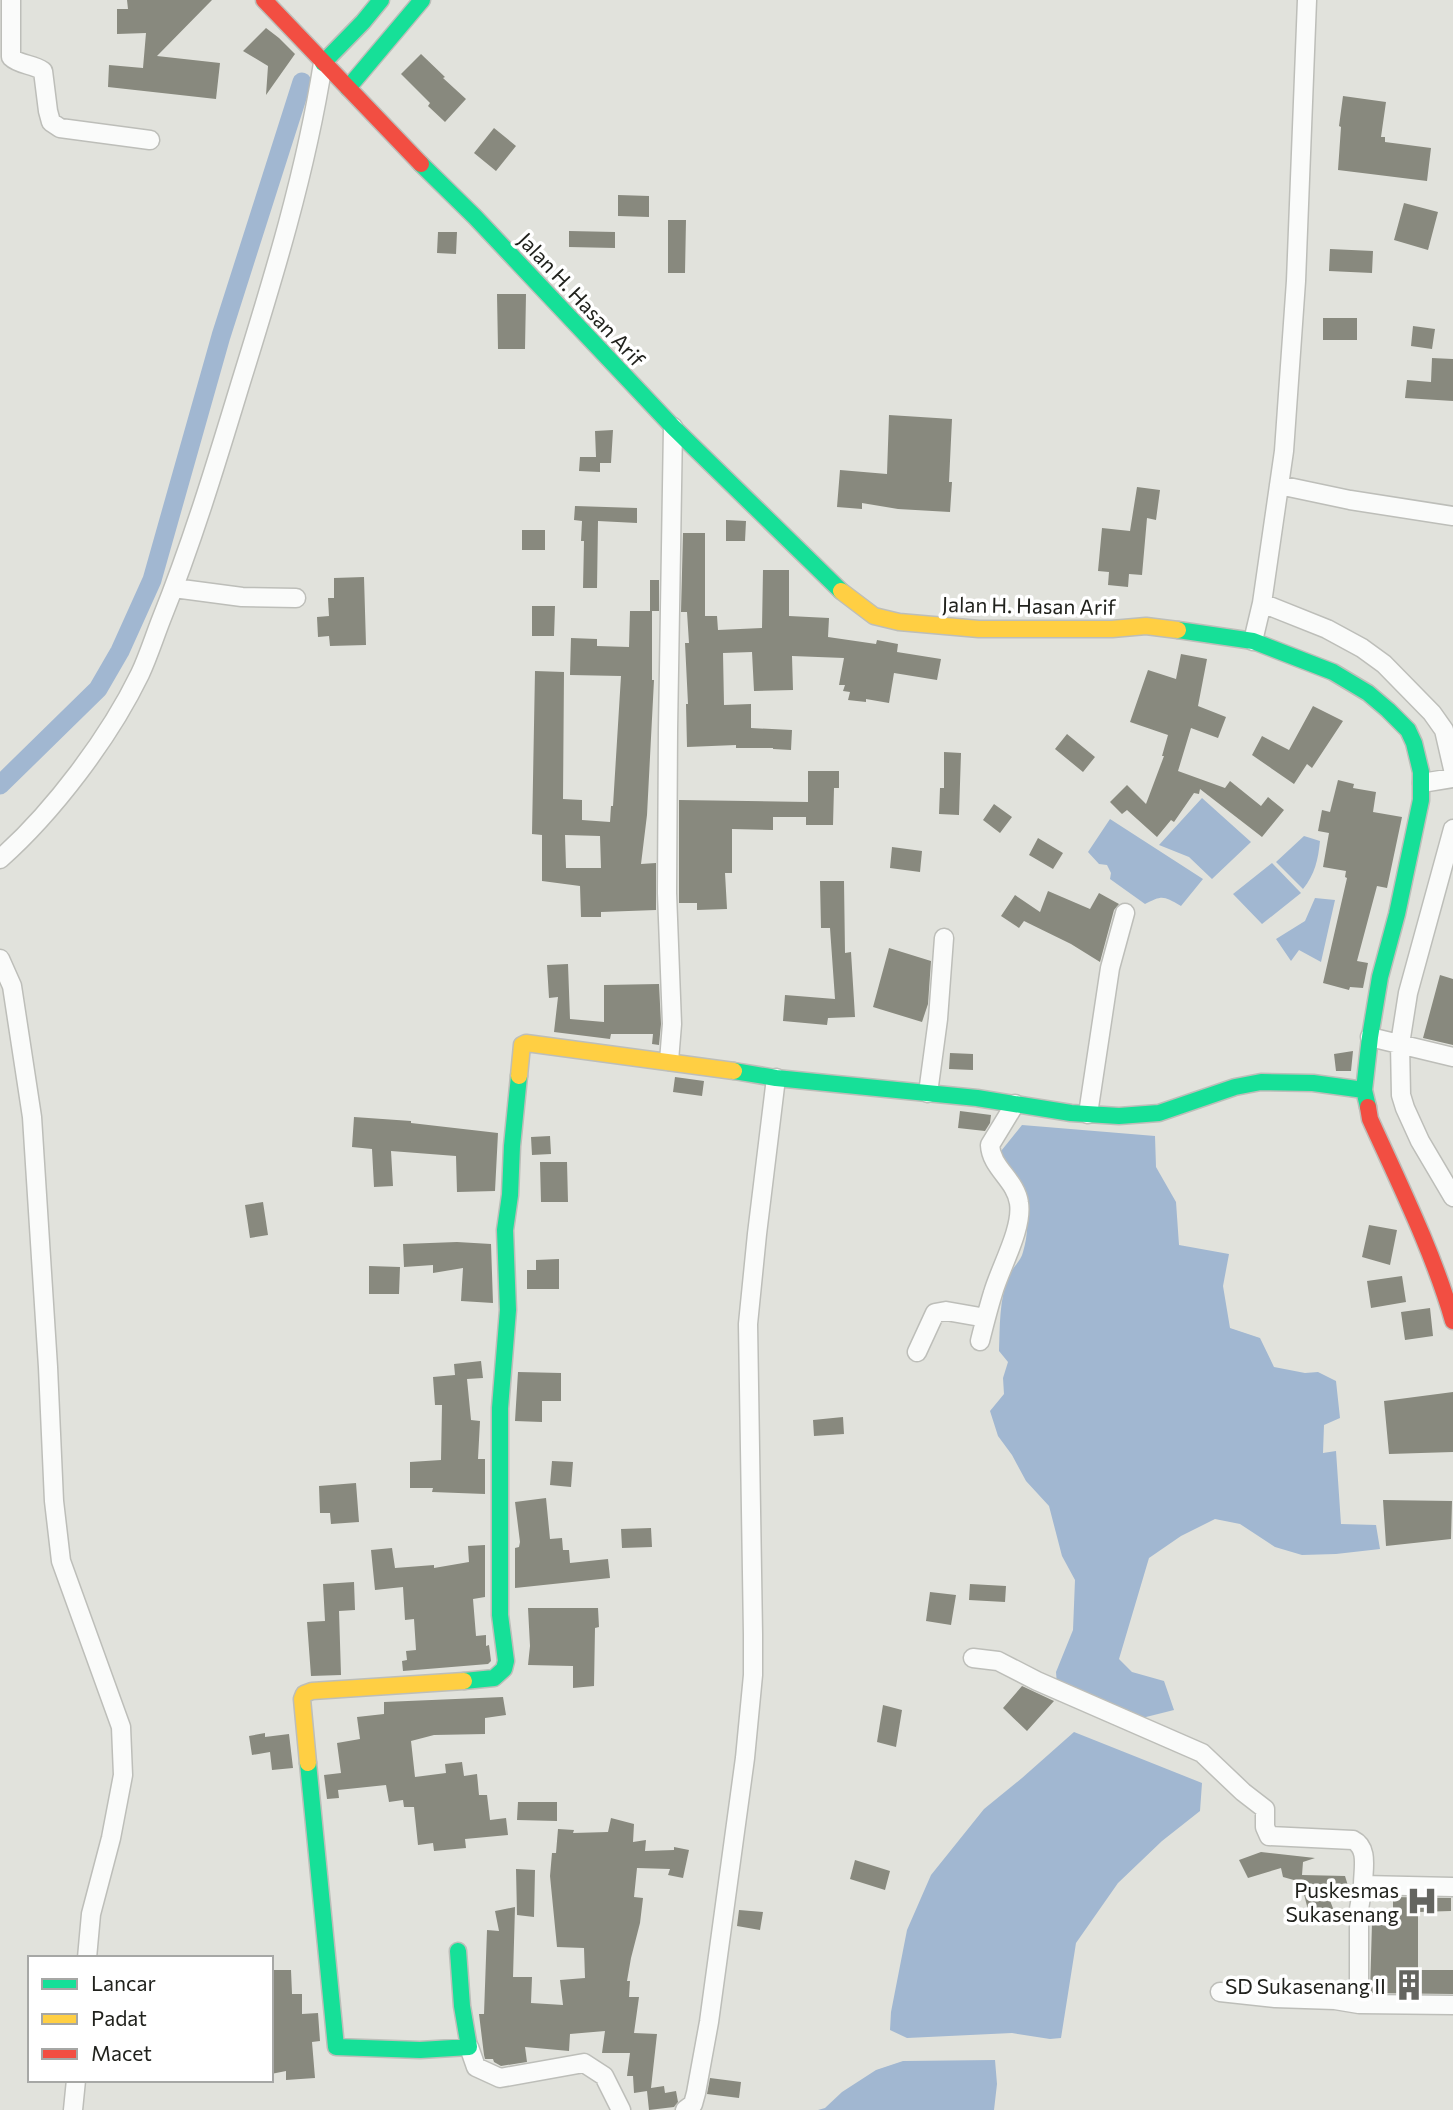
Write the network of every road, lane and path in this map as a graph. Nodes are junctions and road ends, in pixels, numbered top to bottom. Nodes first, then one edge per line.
1 (10, 0) edge
2 (264, 0) edge
3 (381, 0) edge
4 (422, 0) edge
5 (1307, 0) edge
6 (323, 63) junction
7 (348, 88) junction
8 (316, 103) junction
9 (150, 140) dead end
10 (673, 427) junction
11 (1279, 485) junction
12 (1453, 516) edge
13 (174, 589) junction
14 (296, 598) dead end
15 (1258, 622) junction
16 (1442, 778) edge
17 (1453, 829) edge
18 (0, 859) edge
19 (1125, 913) dead end
20 (944, 938) dead end
21 (0, 959) edge
22 (1386, 1040) junction
23 (1453, 1057) edge
24 (669, 1061) junction
25 (776, 1078) junction
26 (1364, 1090) junction
27 (928, 1093) junction
28 (1011, 1110) junction
29 (1088, 1114) junction
30 (1453, 1196) edge
31 (986, 1318) junction
32 (1453, 1321) edge
33 (980, 1341) dead end
34 (917, 1352) dead end
35 (973, 1658) dead end
36 (1363, 1885) junction
37 (1453, 1887) edge
38 (458, 1951) dead end
39 (87, 1956) edge
40 (1220, 1992) dead end
41 (1359, 2004) junction
42 (1453, 2005) edge
43 (469, 2047) junction
44 (76, 2082) edge
45 (74, 2110) edge
46 (621, 2110) edge
47 (685, 2110) edge

1 - 9 street
2 - 6 street, Jalan H. Hasan Arif
3 - 6 street
4 - 7 street
5 - 11 street
6 - 7 street, Jalan H. Hasan Arif
6 - 8 street
7 - 8 street
7 - 10 street, Jalan H. Hasan Arif
8 - 13 street
10 - 15 street, Jalan H. Hasan Arif
10 - 24 street
11 - 12 street
11 - 15 street
13 - 14 street
13 - 18 street
15 - 16 street, Jalan H. Hasan Arif
15 - 16 street
16 - 22 street, Jalan H. Hasan Arif
17 - 22 street
19 - 29 street
20 - 27 street
21 - 39 street
22 - 23 street
22 - 26 street, Jalan H. Hasan Arif
22 - 30 street
24 - 25 street
24 - 43 street
25 - 27 street
25 - 47 street
26 - 29 street
26 - 32 street, Jalan H. Hasan Arif
27 - 28 street
28 - 29 street
28 - 31 street
31 - 33 street
31 - 34 street
35 - 36 street
36 - 37 street
36 - 41 street
38 - 43 street
40 - 41 street
41 - 42 street
43 - 46 street
44 - 45 street

